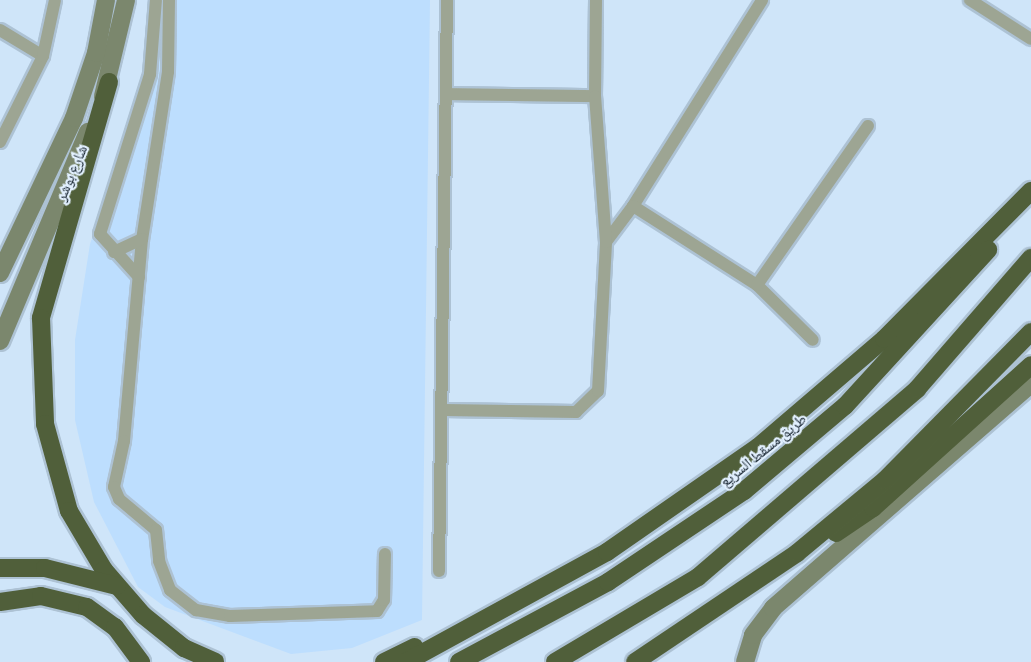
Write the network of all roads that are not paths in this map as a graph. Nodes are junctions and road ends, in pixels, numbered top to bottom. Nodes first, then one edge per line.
1 (55, 0) edge
2 (106, 0) edge
3 (126, 0) edge
4 (156, 0) edge
5 (168, 0) edge
6 (447, 0) edge
7 (596, 0) edge
8 (762, 0) edge
9 (970, 0) edge
10 (0, 30) edge
11 (1031, 39) edge
12 (43, 56) junction
13 (109, 82) junction
14 (447, 94) junction
15 (595, 96) junction
16 (868, 126) dead end
17 (0, 142) edge
18 (1031, 193) edge
19 (633, 206) junction
20 (142, 239) junction
21 (606, 242) junction
22 (114, 252) junction
23 (1031, 258) edge
24 (0, 273) edge
25 (139, 277) junction
26 (757, 285) junction
27 (1031, 332) edge
28 (813, 340) dead end
29 (0, 341) edge
30 (1031, 365) edge
31 (1031, 384) edge
32 (444, 410) junction
33 (796, 553) junction
34 (385, 554) dead end
35 (0, 568) edge
36 (439, 571) dead end
37 (117, 586) junction
38 (520, 600) junction
39 (0, 602) edge
40 (141, 662) edge
41 (215, 662) edge
42 (384, 662) edge
43 (406, 662) edge
44 (459, 662) edge
45 (555, 662) edge
46 (635, 662) edge
47 (745, 662) edge

1 - 12 street
2 - 24 main road, شارع بوشر
3 - 13 main road, شارع بوشر
4 - 22 street
5 - 20 street
6 - 14 street
7 - 15 street
8 - 19 street
9 - 11 street
10 - 12 street
12 - 17 street
13 - 29 main road, شارع بوشر
13 - 37 highway
14 - 15 street
14 - 32 street
15 - 21 street
16 - 26 street
18 - 38 highway
18 - 44 highway, طريق مسقط السريع
19 - 21 street
19 - 26 street
20 - 22 street
20 - 25 street
21 - 32 street
22 - 25 street
23 - 45 highway
25 - 34 street
26 - 28 street
27 - 33 highway
30 - 33 highway
31 - 47 main road
32 - 36 street
33 - 46 highway
35 - 37 highway
37 - 41 highway
38 - 42 highway
38 - 43 highway
39 - 40 highway

